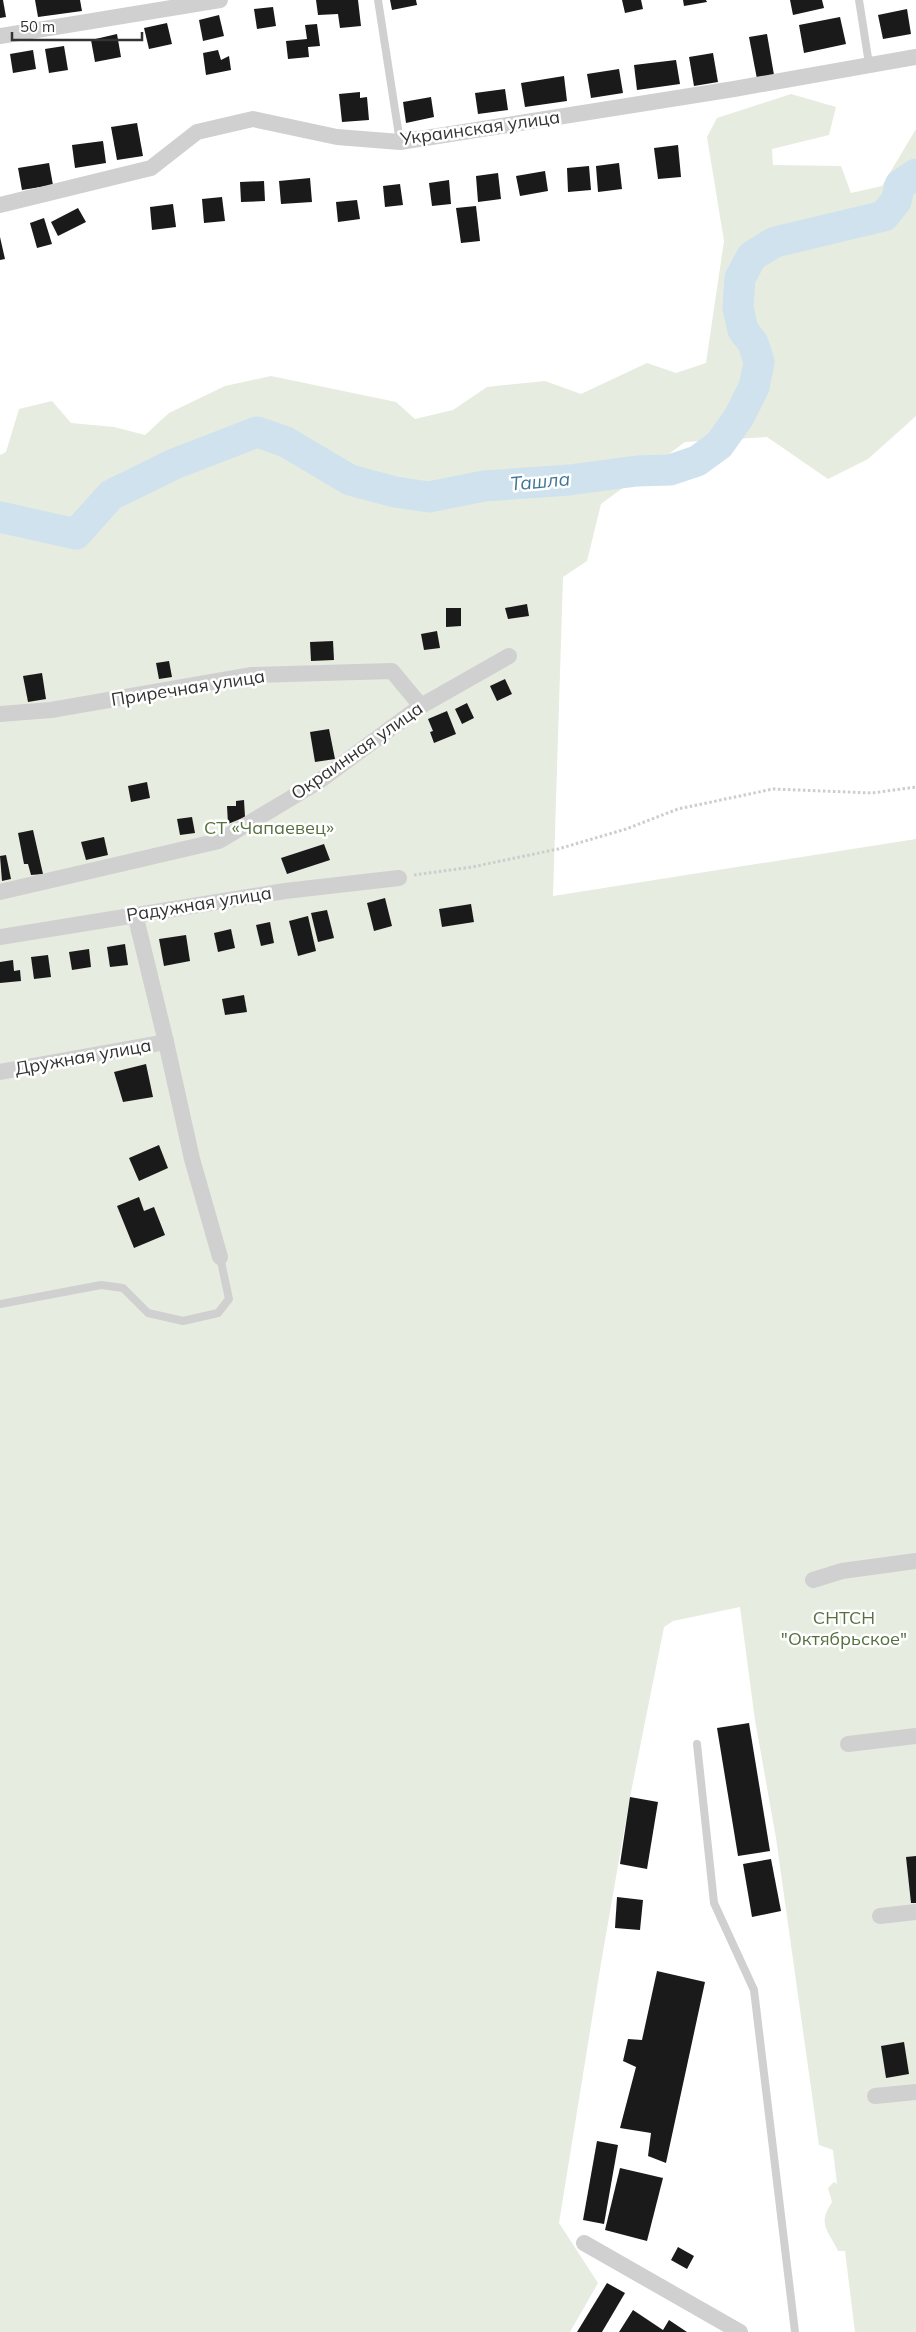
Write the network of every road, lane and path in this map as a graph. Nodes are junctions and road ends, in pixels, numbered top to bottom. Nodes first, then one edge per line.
1 (220, 0) edge
2 (378, 0) edge
3 (859, 0) edge
4 (0, 36) edge
5 (916, 57) edge
6 (869, 64) junction
7 (400, 142) junction
8 (0, 205) edge
9 (509, 656) dead end
10 (421, 706) junction
11 (0, 714) edge
12 (916, 787) edge
13 (398, 878) joint
14 (0, 892) edge
15 (135, 914) junction
16 (0, 937) edge
17 (166, 1042) junction
18 (0, 1072) edge
19 (220, 1257) joint
20 (0, 1304) edge
21 (916, 1562) edge
22 (813, 1580) dead end
23 (916, 1736) edge
24 (697, 1744) dead end
25 (848, 1744) dead end
26 (916, 1912) edge
27 (880, 1916) dead end
28 (916, 2092) edge
29 (875, 2096) dead end
30 (584, 2243) dead end
31 (740, 2332) edge
32 (795, 2332) edge

1 - 4 street
2 - 7 lane
3 - 6 lane
5 - 6 street, Украинская улица
6 - 7 street, Украинская улица
7 - 8 street, Украинская улица
9 - 10 street, Окраинная улица
10 - 11 street, Приречная улица
10 - 14 street, Окраинная улица
12 - 13 path
13 - 15 street, Радужная улица
15 - 16 street, Радужная улица
15 - 17 street
17 - 18 street, Дружная улица
17 - 19 street
19 - 20 lane
21 - 22 street
23 - 25 street
24 - 32 lane
26 - 27 street
28 - 29 street
30 - 31 street

